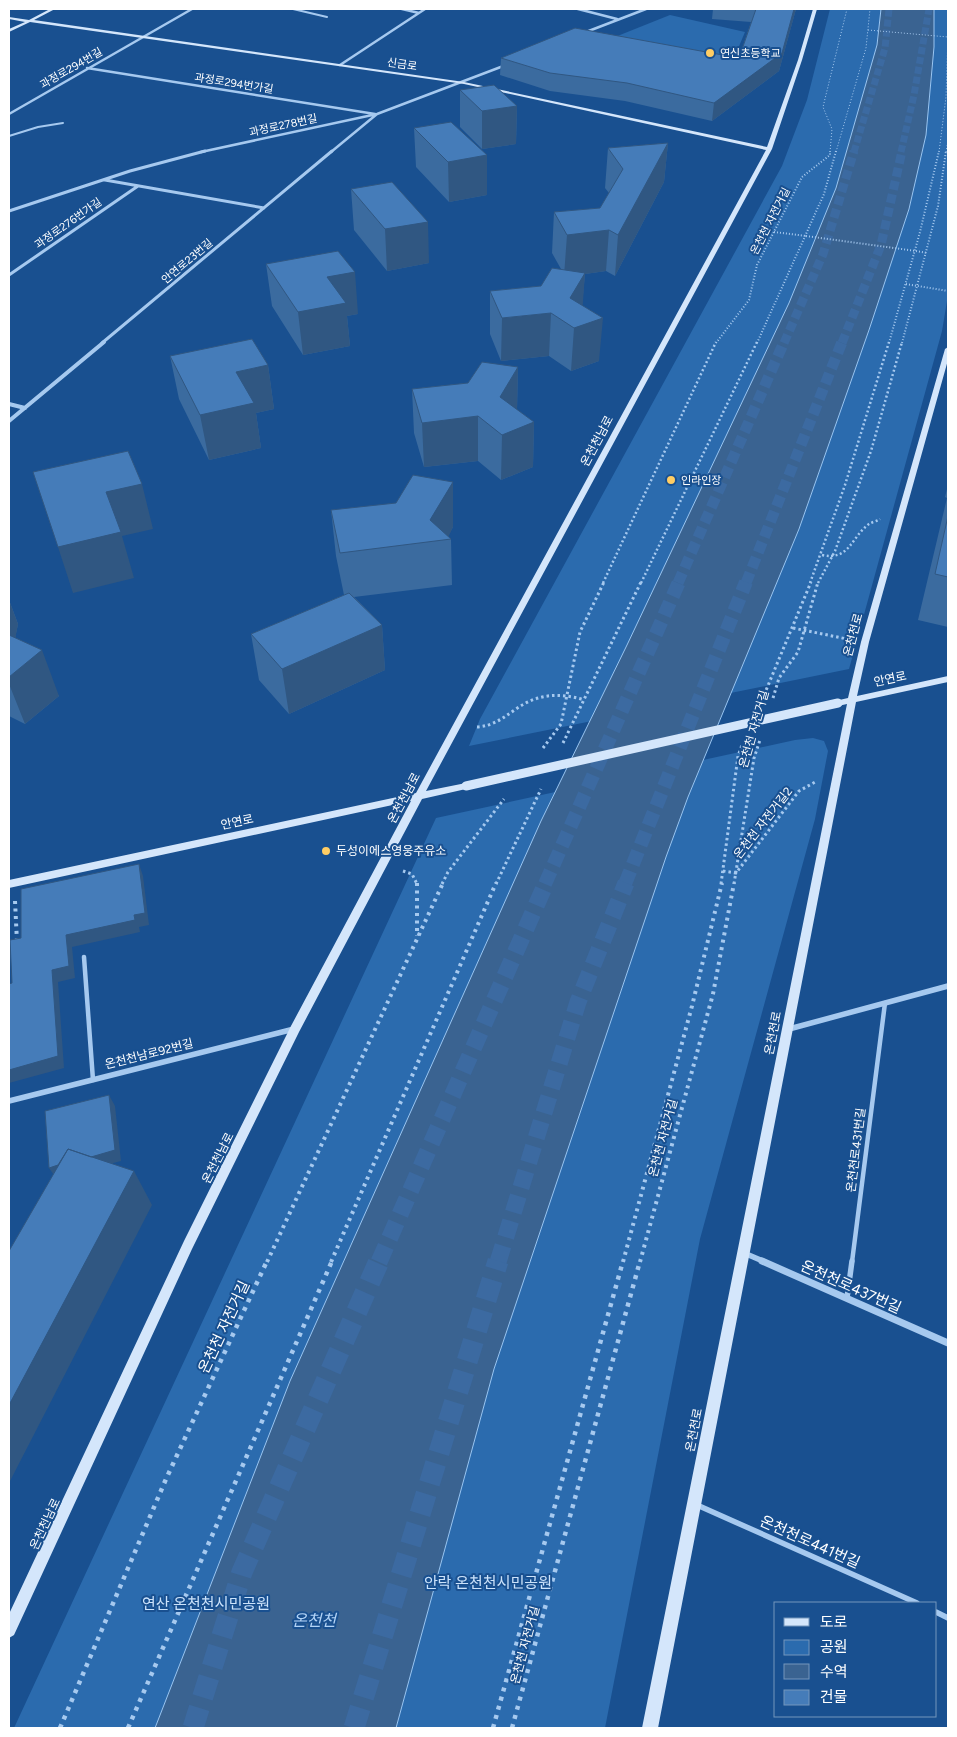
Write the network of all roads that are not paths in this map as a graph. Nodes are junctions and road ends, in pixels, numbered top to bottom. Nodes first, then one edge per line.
1 (53, 9) edge
2 (192, 9) edge
3 (293, 9) edge
4 (402, 9) edge
5 (425, 9) edge
6 (578, 9) edge
7 (646, 9) edge
8 (815, 9) edge
9 (418, 13) junction
10 (327, 17) dead end
11 (9, 18) edge
12 (617, 19) junction
13 (28, 21) junction
14 (9, 31) edge
15 (581, 34) edge
16 (141, 37) junction
17 (509, 64) dead end
18 (340, 65) junction
19 (87, 68) junction
20 (464, 83) junction
21 (9, 114) edge
22 (378, 114) junction
23 (63, 123) dead end
24 (9, 136) edge
25 (769, 149) junction
26 (105, 180) junction
27 (138, 186) junction
28 (264, 208) junction
29 (9, 211) edge
30 (9, 275) edge
31 (948, 349) edge
32 (9, 404) edge
33 (25, 408) junction
34 (9, 421) edge
35 (948, 679) edge
36 (852, 700) junction
37 (418, 796) junction
38 (11, 884) edge
39 (84, 957) dead end
40 (948, 986) edge
41 (884, 1003) junction
42 (295, 1029) junction
43 (788, 1029) junction
44 (93, 1080) junction
45 (9, 1101) edge
46 (744, 1253) junction
47 (847, 1299) junction
48 (948, 1343) edge
49 (693, 1503) junction
50 (914, 1602) edge
51 (9, 1630) edge
52 (650, 1728) edge

1 - 13 street
2 - 16 street, 과정로294번길
3 - 10 lane
4 - 9 street
5 - 9 street
6 - 12 street
7 - 12 street
8 - 25 street, 온천천남로
9 - 18 street
11 - 13 street, 신금로
12 - 15 street
13 - 14 street
13 - 16 street, 신금로
16 - 18 street, 신금로
16 - 19 street, 과정로294번길
17 - 20 street, 과정로278번길
18 - 20 street, 신금로
19 - 21 street, 과정로294번길
19 - 22 street, 과정로294번가길
20 - 22 street, 과정로278번길
20 - 25 street, 신금로
22 - 26 street, 과정로278번길
22 - 28 street, 안연로23번길
23 - 24 lane
25 - 37 street, 온천천남로
26 - 27 street, 과정로278번길
26 - 29 street, 과정로278번길
27 - 28 street, 과정로278번길
27 - 30 street, 과정로276번가길
28 - 33 street, 안연로23번길
31 - 36 street, 온천천로
32 - 33 street
33 - 34 street, 안연로23번길
35 - 36 street, 안연로
36 - 37 street, 안연로, bridge
36 - 43 street, 온천천로
37 - 38 street, 안연로
37 - 42 street, 온천천남로
39 - 44 lane
40 - 41 street
41 - 43 street
41 - 47 lane, 온천천로431번길
42 - 44 street, 온천천남로92번길
42 - 51 street, 온천천남로
43 - 46 street, 온천천로
44 - 45 street, 온천천남로92번길
46 - 47 street, 온천천로437번길
46 - 49 street, 온천천로
47 - 48 street, 온천천로437번길
49 - 50 lane, 온천천로441번길
49 - 52 street, 온천천로

